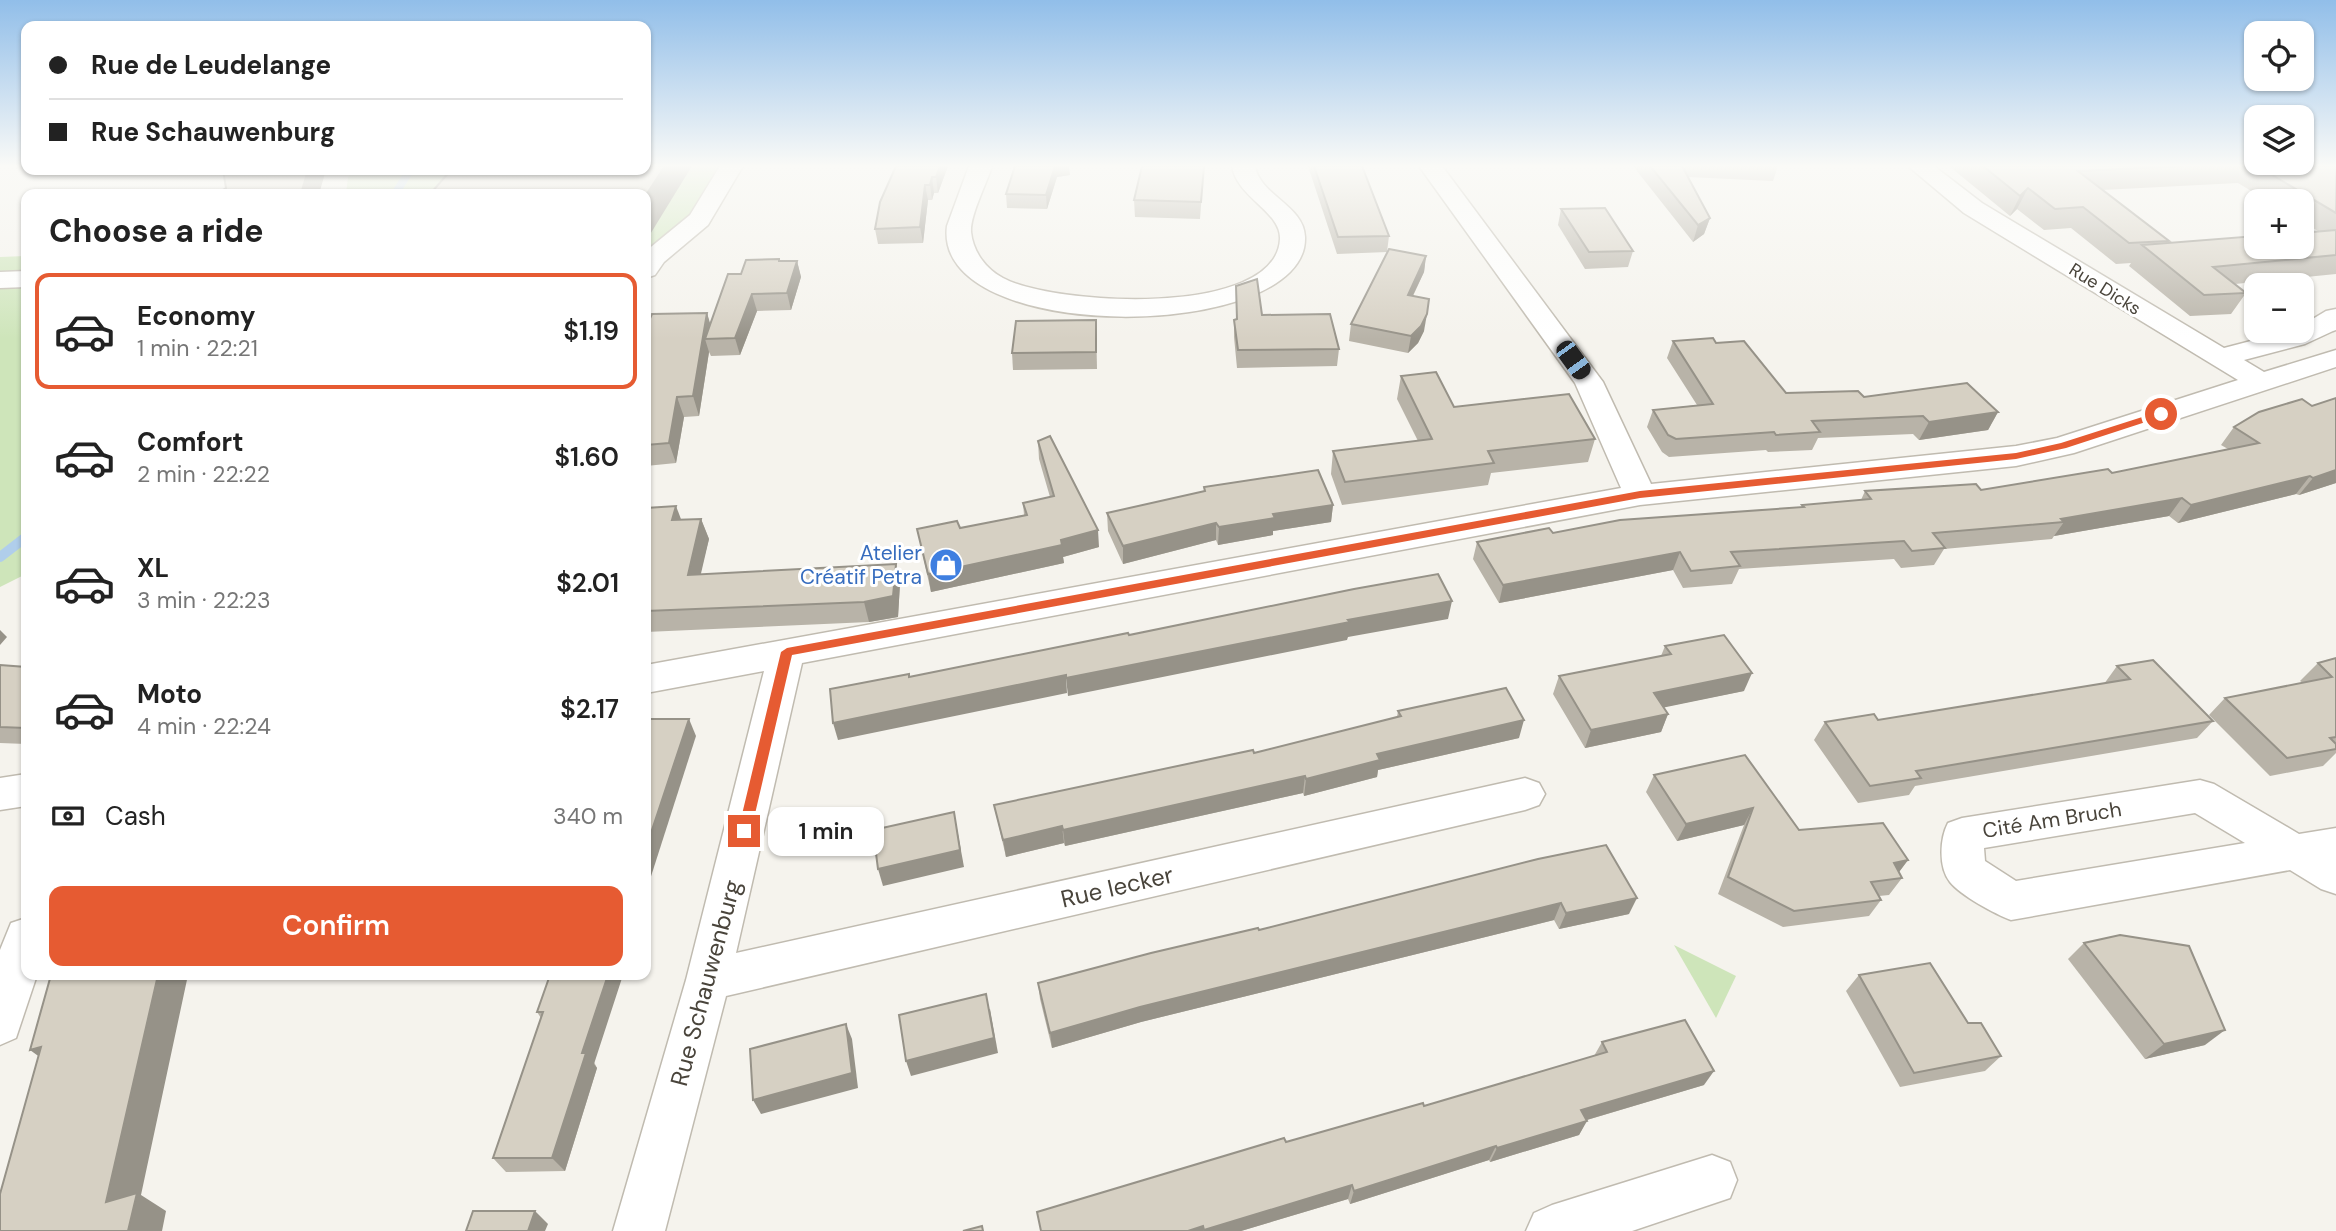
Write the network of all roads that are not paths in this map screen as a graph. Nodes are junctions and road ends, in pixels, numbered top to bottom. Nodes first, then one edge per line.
1 (695, 223) edge
2 (962, 223) edge
3 (1288, 223) edge
4 (1472, 223) edge
5 (1998, 223) edge
6 (651, 262) edge
7 (21, 279) edge
8 (0, 280) edge
9 (2336, 317) edge
10 (2220, 358) junction
11 (2336, 358) edge
12 (2261, 382) junction
13 (1640, 495) junction
14 (787, 652) junction
15 (655, 677) edge
16 (21, 791) edge
17 (0, 794) edge
18 (1525, 794) dead end
19 (2336, 845) edge
20 (2295, 852) junction
21 (2336, 876) edge
22 (21, 954) edge
23 (708, 980) junction
24 (0, 1023) edge
25 (1712, 1180) dead end
26 (639, 1231) edge
27 (1552, 1231) edge

1 - 6 street
2 - 3 street
4 - 13 street
5 - 10 street, Rue Dicks
7 - 8 street
9 - 10 street
10 - 12 street, Rue Dicks
11 - 12 street
12 - 13 street
13 - 14 street
14 - 15 street
14 - 23 street, Rue Schauwenburg
16 - 17 street
18 - 23 street, Rue Iecker
19 - 20 street, Cité Am Bruch
20 - 20 street, Cité Am Bruch
20 - 21 street, Cité Am Bruch
22 - 24 street
23 - 26 street, Rue Schauwenburg
25 - 27 street

